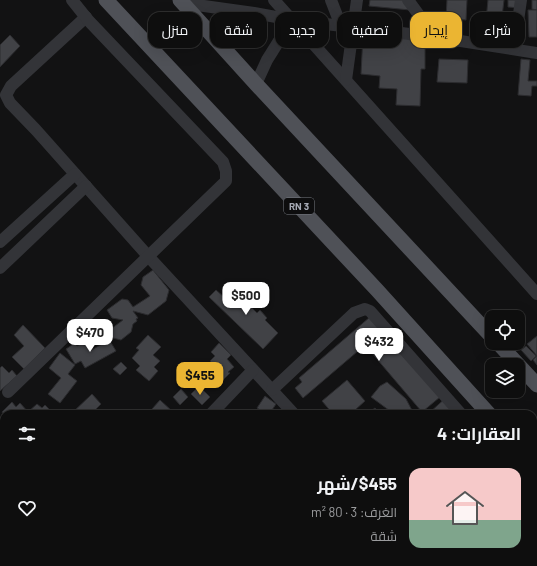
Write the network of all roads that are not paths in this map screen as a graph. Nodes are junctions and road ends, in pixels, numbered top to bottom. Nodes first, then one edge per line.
1 (72, 0) edge
2 (106, 0) edge
3 (274, 0) edge
4 (331, 0) edge
5 (357, 0) edge
6 (408, 0) edge
7 (521, 0) edge
8 (181, 2) edge
9 (285, 12) edge
10 (338, 12) edge
11 (352, 12) edge
12 (417, 12) edge
13 (86, 17) junction
14 (275, 17) edge
15 (462, 41) edge
16 (275, 47) edge
17 (317, 48) edge
18 (347, 48) edge
19 (514, 49) junction
20 (537, 53) edge
21 (346, 80) junction
22 (256, 84) junction
23 (75, 174) junction
24 (86, 186) junction
25 (0, 242) edge
26 (148, 256) junction
27 (0, 268) edge
28 (537, 294) edge
29 (485, 329) edge
30 (504, 350) edge
31 (254, 370) junction
32 (537, 385) edge
33 (272, 390) junction
34 (8, 392) dead end
35 (215, 410) edge
36 (290, 410) edge
37 (457, 410) edge
38 (485, 410) edge

1 - 13 street
2 - 38 main road, RN 3
3 - 9 street
4 - 10 street
5 - 11 street
6 - 12 street
7 - 19 street
8 - 14 street
8 - 22 main road
13 - 23 street
13 - 26 street
15 - 19 street
16 - 22 street
17 - 21 street
18 - 21 street
19 - 20 street
21 - 28 street
22 - 29 main road
23 - 24 street
23 - 25 street
24 - 26 street
24 - 27 street
26 - 31 street
26 - 34 street
30 - 32 main road
31 - 33 street
31 - 35 street
33 - 36 street
33 - 37 street

